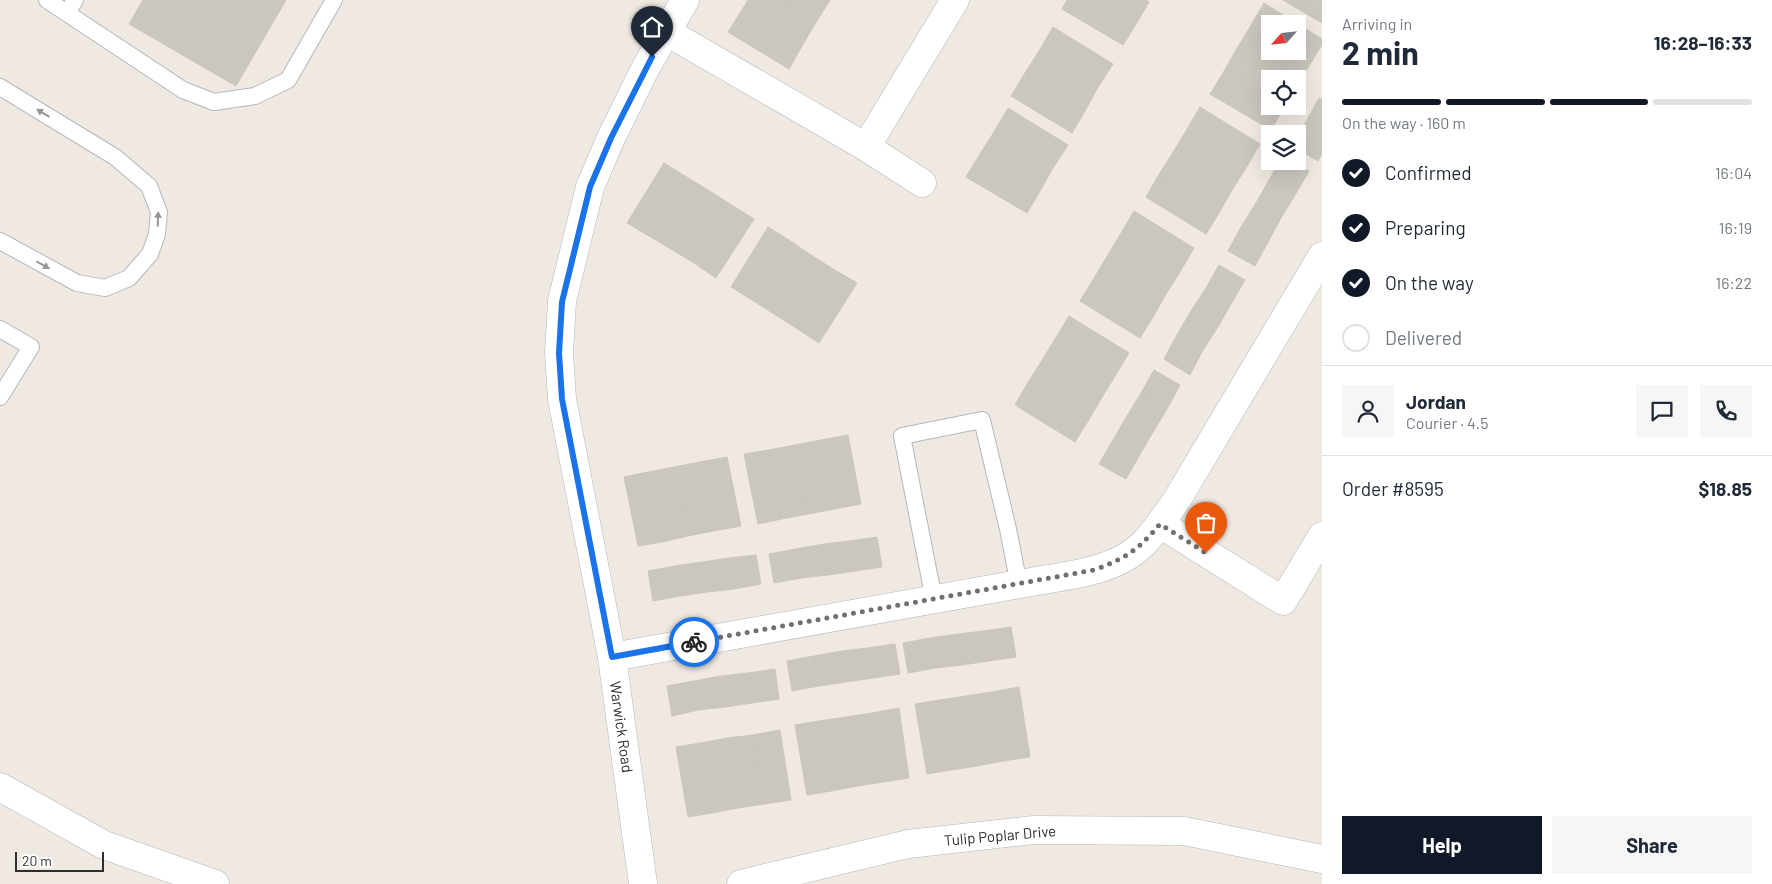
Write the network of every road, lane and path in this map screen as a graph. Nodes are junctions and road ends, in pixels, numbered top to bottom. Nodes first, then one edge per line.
1 (47, 0) edge
2 (334, 0) edge
3 (685, 0) edge
4 (955, 0) edge
5 (71, 7) edge
6 (667, 32) junction
7 (0, 87) edge
8 (866, 147) junction
9 (922, 183) dead end
10 (0, 241) edge
11 (1322, 256) edge
12 (0, 328) edge
13 (0, 397) edge
14 (1160, 524) junction
15 (1322, 536) edge
16 (1018, 585) junction
17 (934, 600) junction
18 (612, 657) junction
19 (0, 787) edge
20 (1320, 855) edge
21 (215, 884) edge
22 (643, 884) edge
23 (741, 884) edge

1 - 5 lane
2 - 5 lane
3 - 6 street, Warwick Road
4 - 8 street
6 - 8 street
6 - 18 street, Warwick Road
10 -> 7 lane
8 - 9 street
11 - 14 street
12 - 13 lane
14 - 15 street
14 - 16 street
16 - 17 street
16 - 17 lane
17 - 18 street
18 - 22 street, Warwick Road
19 - 21 street
20 - 23 street, Tulip Poplar Drive

